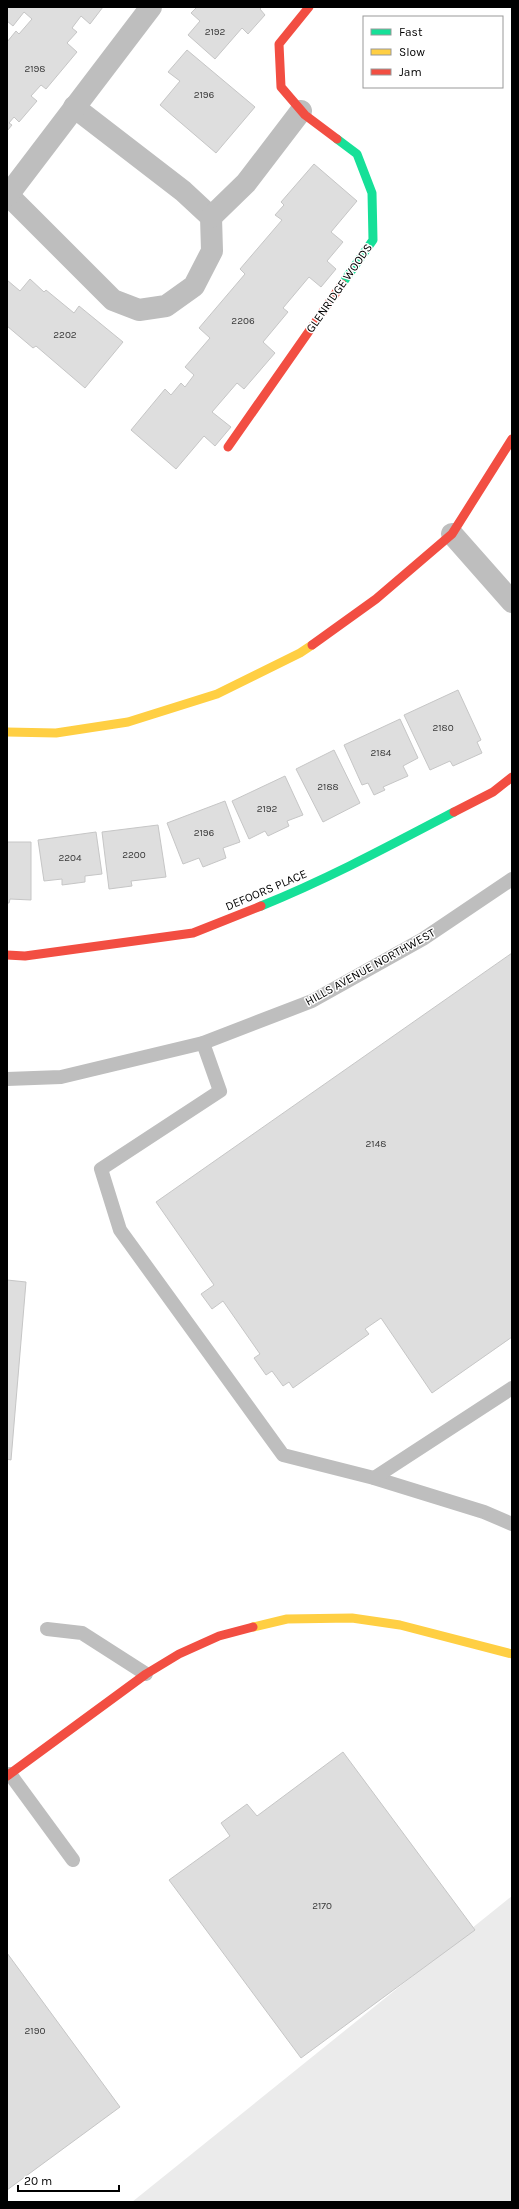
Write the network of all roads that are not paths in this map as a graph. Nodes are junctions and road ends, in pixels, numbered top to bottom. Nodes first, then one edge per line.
1 (151, 7) edge
2 (309, 7) edge
3 (74, 107) junction
4 (302, 111) junction
5 (7, 195) edge
6 (211, 217) junction
7 (512, 439) edge
8 (228, 447) dead end
9 (452, 534) junction
10 (512, 602) edge
11 (7, 732) edge
12 (512, 777) edge
13 (512, 879) edge
14 (7, 955) edge
15 (203, 1043) junction
16 (7, 1079) edge
17 (512, 1388) edge
18 (374, 1478) junction
19 (512, 1524) edge
20 (48, 1629) dead end
21 (512, 1654) edge
22 (146, 1674) junction
23 (8, 1775) edge
24 (73, 1860) dead end

1 - 3 street
2 - 4 street, GLENRIDGE WOODS
3 - 5 street
3 - 6 street
4 - 6 street
4 - 8 street, GLENRIDGE WOODS
5 - 6 street
7 - 9 street
9 - 10 street
9 - 11 street
12 - 14 street, DEFOORS PLACE
13 - 15 lane, HILLS AVENUE NORTHWEST
15 - 16 lane, HILLS AVENUE NORTHWEST
15 - 18 lane
17 - 18 lane
18 - 19 lane
20 - 22 lane
21 - 22 street
22 - 23 street
23 - 24 lane

